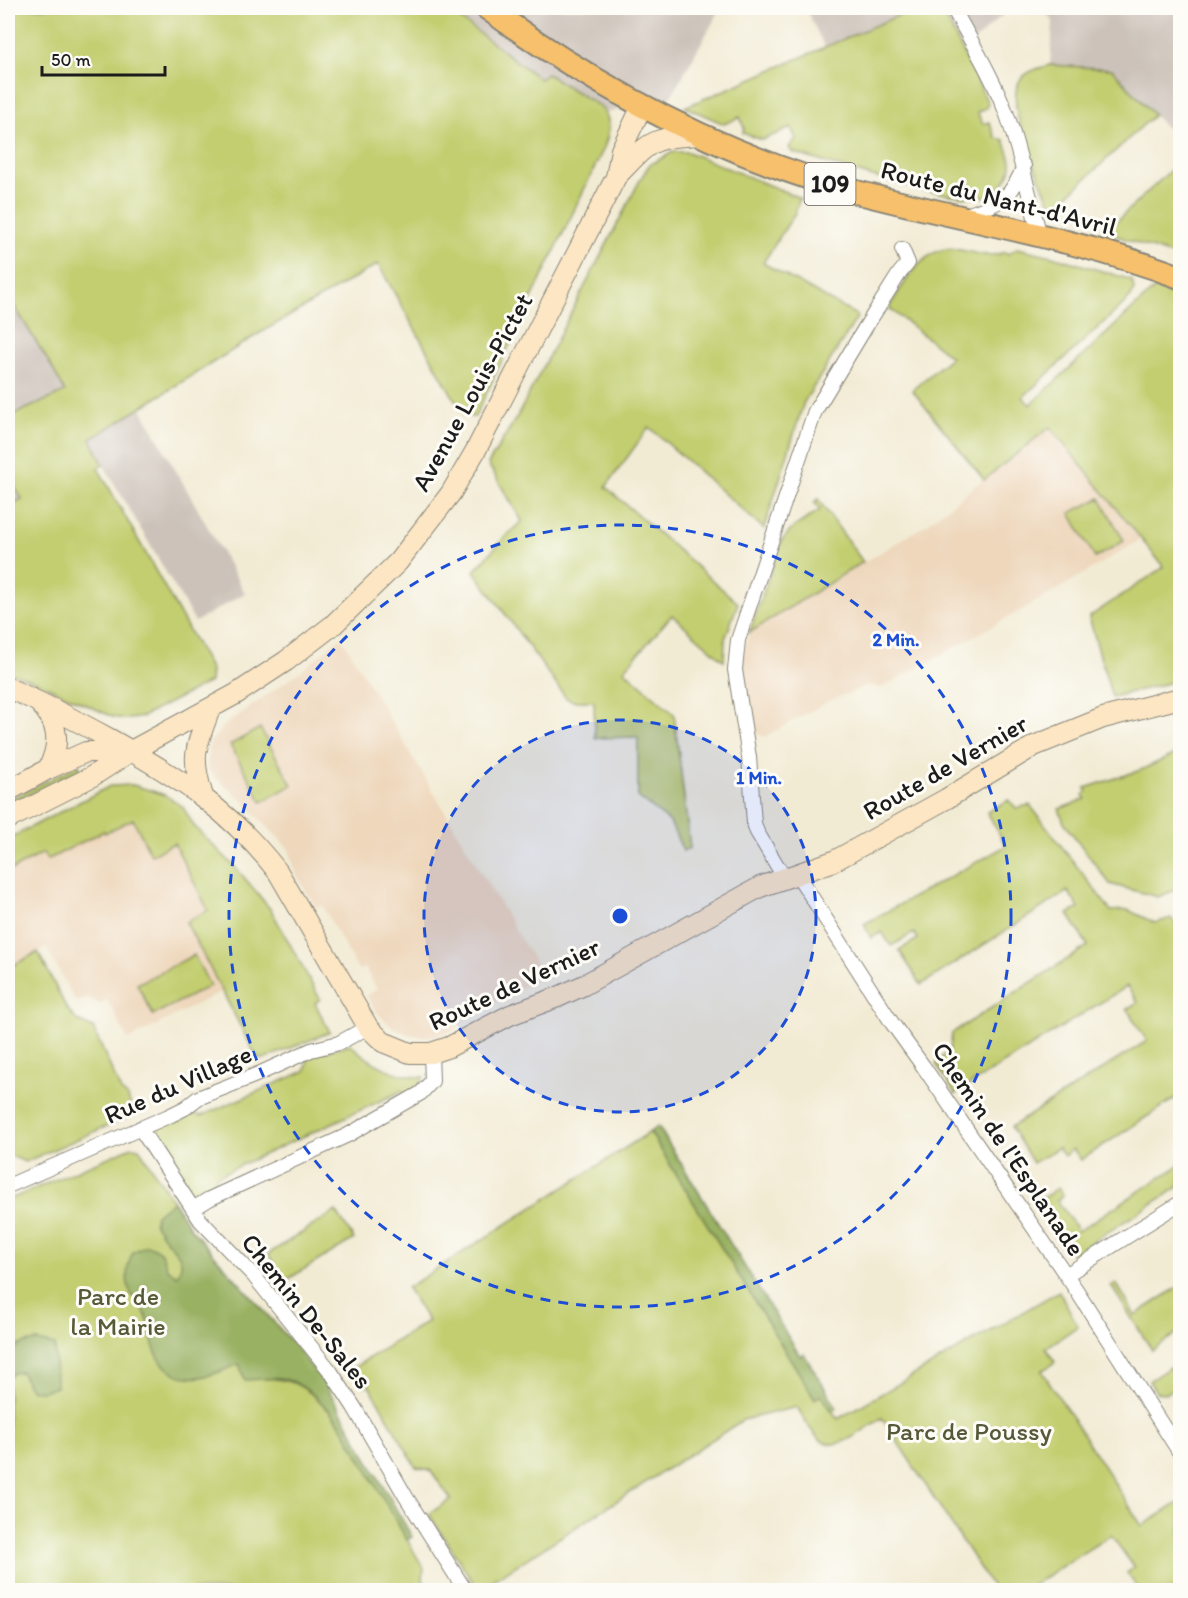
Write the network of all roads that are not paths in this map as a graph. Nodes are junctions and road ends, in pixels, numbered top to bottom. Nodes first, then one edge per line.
1 (487, 8) edge
2 (953, 8) edge
3 (642, 106) junction
4 (702, 135) junction
5 (1024, 166) junction
6 (616, 177) junction
7 (963, 216) junction
8 (1041, 234) junction
9 (902, 249) dead end
10 (1180, 277) edge
11 (8, 688) edge
12 (1180, 698) edge
13 (35, 699) junction
14 (210, 709) junction
15 (130, 751) junction
16 (48, 769) junction
17 (8, 792) edge
18 (203, 796) junction
19 (8, 819) edge
20 (790, 876) junction
21 (368, 1027) junction
22 (431, 1053) junction
23 (140, 1128) junction
24 (8, 1186) edge
25 (1180, 1203) edge
26 (193, 1209) junction
27 (1066, 1275) junction
28 (1180, 1453) edge
29 (465, 1590) edge

1 - 3 main road, Route du Nant-d'Avril / 109
2 - 5 street
3 - 4 main road, Route du Nant-d'Avril / 109
3 - 6 street, Avenue Louis-Pictet
4 - 6 street
4 - 7 main road, Route du Nant-d'Avril / 109
5 - 7 street
5 - 8 street
6 - 14 street, Avenue Louis-Pictet
7 - 8 main road, Route du Nant-d'Avril / 109
8 - 10 main road, Route du Nant-d'Avril / 109
9 - 20 street, Chemin de l'Esplanade
11 - 13 street, Route de Vernier
12 - 20 street, Route de Vernier
13 - 15 street, Route de Vernier
13 - 16 street
14 - 15 street, Avenue Louis-Pictet
14 - 18 street
15 - 16 street
15 - 18 street, Route de Vernier
15 - 19 street, Avenue Louis-Pictet
16 - 17 street
18 - 21 street, Route de Vernier
20 - 22 street, Route de Vernier
20 - 27 street, Chemin de l'Esplanade
21 - 22 street, Route de Vernier
21 - 23 street, Rue du Village
22 - 26 street
23 - 24 street, Rue du Village
23 - 26 street, Chemin De-Sales
25 - 27 street
26 - 29 street, Chemin De-Sales
27 - 28 street, Chemin de l'Esplanade

